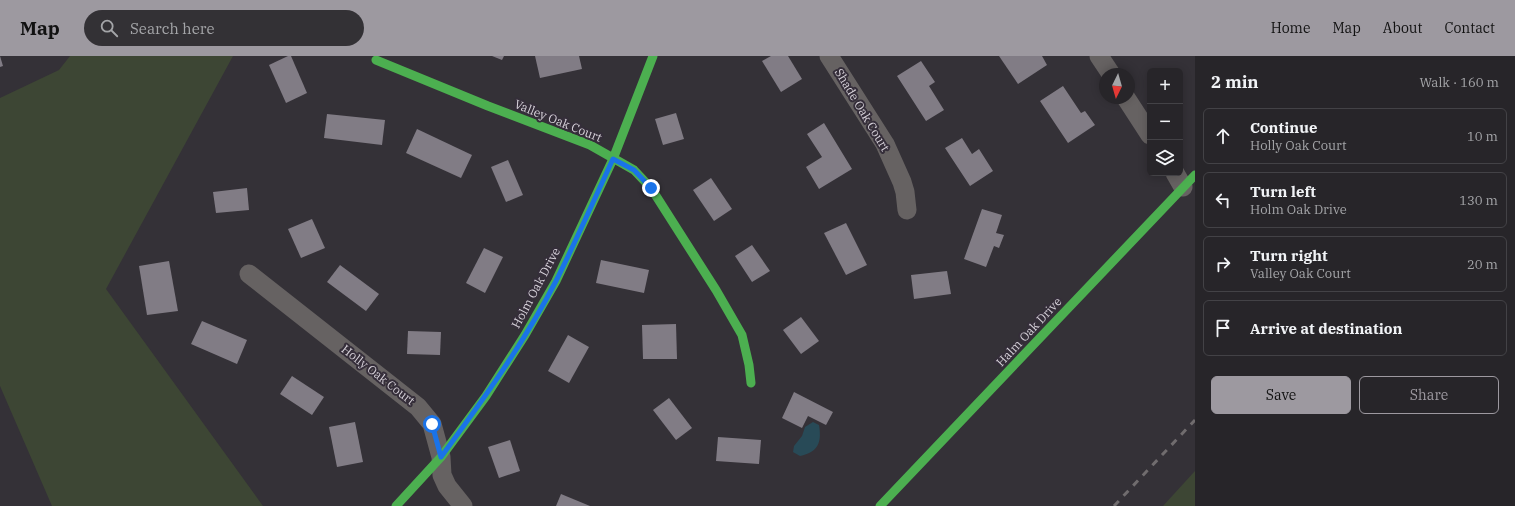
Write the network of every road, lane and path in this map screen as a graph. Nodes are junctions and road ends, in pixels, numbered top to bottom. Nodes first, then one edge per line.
1 (653, 56) edge
2 (829, 56) edge
3 (1099, 56) edge
4 (376, 60) dead end
5 (1107, 68) edge
6 (1130, 104) edge
7 (1147, 130) edge
8 (613, 159) junction
9 (1184, 178) edge
10 (907, 210) dead end
11 (249, 274) dead end
12 (751, 383) dead end
13 (441, 457) junction
14 (396, 506) edge
15 (463, 506) edge
16 (880, 506) edge

1 - 8 street, Holm Oak Drive
2 - 10 street, Shade Oak Court
3 - 5 street
4 - 8 street, Valley Oak Court
6 - 7 street
8 - 12 street, Valley Oak Court
8 - 13 street, Holm Oak Drive
9 - 16 street, Halm Oak Drive
11 - 13 street, Holly Oak Court
13 - 14 street, Holm Oak Drive
13 - 15 street, Holly Oak Court

